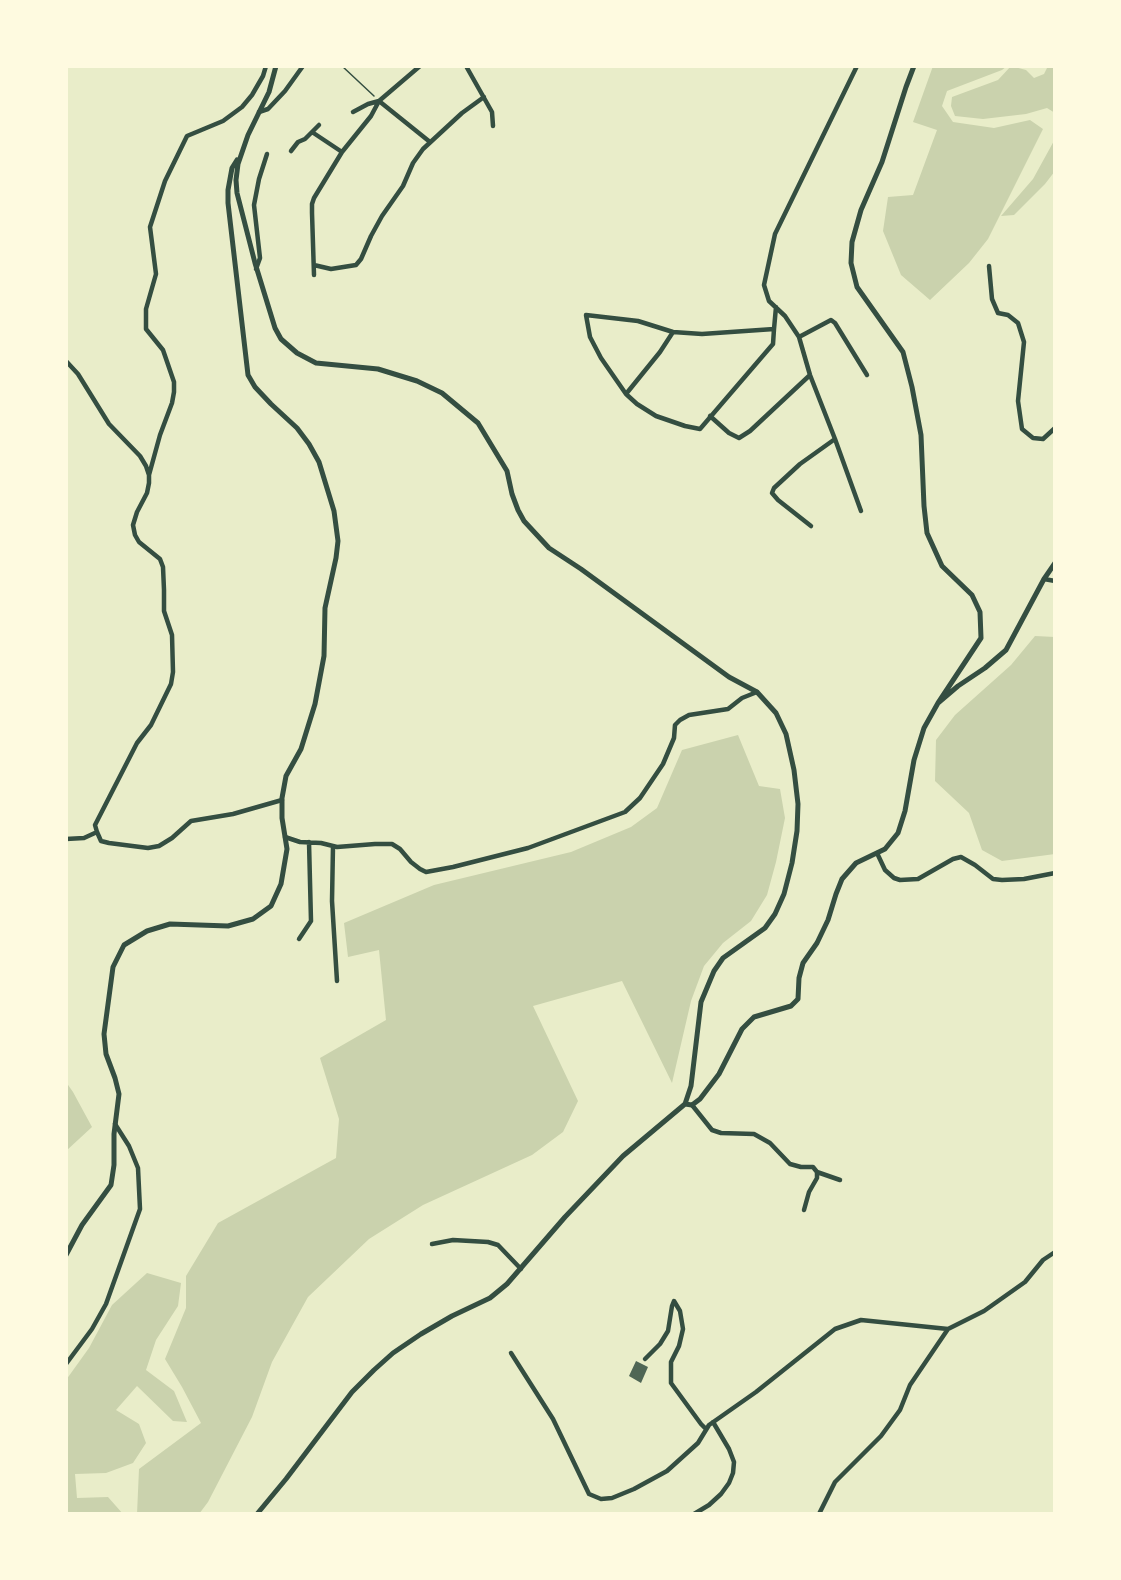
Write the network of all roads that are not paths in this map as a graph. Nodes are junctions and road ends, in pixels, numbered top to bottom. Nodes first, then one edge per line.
1 (266, 66) edge
2 (276, 66) edge
3 (303, 66) edge
4 (420, 66) edge
5 (466, 66) edge
6 (858, 66) edge
7 (914, 66) edge
8 (484, 97) junction
9 (379, 101) junction
10 (353, 111) dead end
11 (259, 112) junction
12 (319, 125) dead end
13 (493, 126) dead end
14 (312, 132) junction
15 (430, 142) junction
16 (291, 151) dead end
17 (342, 152) junction
18 (241, 153) junction
19 (267, 154) dead end
20 (314, 265) junction
21 (989, 266) dead end
22 (256, 269) junction
23 (314, 275) dead end
24 (776, 307) junction
25 (774, 329) junction
26 (674, 332) junction
27 (799, 337) junction
28 (66, 361) edge
29 (810, 375) junction
30 (867, 375) dead end
31 (626, 394) junction
32 (710, 416) junction
33 (1055, 428) edge
34 (835, 439) junction
35 (149, 475) junction
36 (861, 511) dead end
37 (811, 526) dead end
38 (1055, 563) edge
39 (1044, 579) junction
40 (1055, 580) edge
41 (757, 692) junction
42 (938, 703) junction
43 (282, 800) junction
44 (97, 832) junction
45 (285, 837) junction
46 (66, 839) edge
47 (309, 842) junction
48 (333, 846) junction
49 (877, 853) junction
50 (1055, 873) edge
51 (299, 939) dead end
52 (337, 981) dead end
53 (685, 1104) junction
54 (692, 1105) junction
55 (115, 1124) junction
56 (817, 1172) junction
57 (840, 1180) dead end
58 (804, 1210) dead end
59 (432, 1244) dead end
60 (1055, 1252) edge
61 (66, 1255) edge
62 (521, 1269) junction
63 (948, 1329) junction
64 (511, 1353) dead end
65 (645, 1359) dead end
66 (66, 1364) edge
67 (714, 1422) junction
68 (706, 1429) junction
69 (257, 1514) edge
70 (694, 1514) edge
71 (819, 1514) edge

1 - 35 street
2 - 11 street
3 - 11 street
4 - 9 street
5 - 8 street
6 - 24 street
7 - 42 street
8 - 13 street
8 - 15 street
9 - 10 street
9 - 15 street
9 - 17 street
11 - 18 street
12 - 14 street
14 - 16 street
14 - 17 street
15 - 20 street
17 - 20 street
18 - 22 street
18 - 43 street
19 - 22 street
20 - 23 street
21 - 33 street
22 - 41 street
24 - 25 street
24 - 27 street
25 - 26 street
25 - 32 street
26 - 31 street
26 - 31 street
27 - 29 street
27 - 30 street
28 - 35 street
29 - 32 street
29 - 34 street
31 - 32 street
34 - 36 street
34 - 37 street
35 - 44 street
38 - 39 street
39 - 40 street
39 - 42 street
41 - 48 street
41 - 53 street
42 - 49 street
43 - 44 street
43 - 45 street
44 - 46 street
45 - 47 street
45 - 55 street
47 - 48 street
47 - 51 street
48 - 52 street
49 - 50 street
49 - 54 street
53 - 54 street
53 - 62 street
54 - 56 street
55 - 61 street
55 - 66 street
56 - 57 street
56 - 58 street
59 - 62 street
60 - 63 street
62 - 69 street
63 - 67 street
63 - 71 street
64 - 68 street
65 - 68 street
67 - 68 street
67 - 70 street

